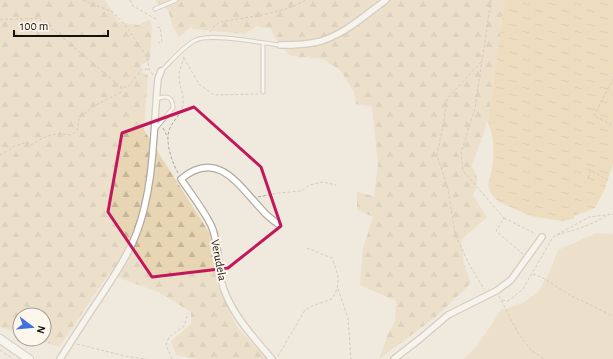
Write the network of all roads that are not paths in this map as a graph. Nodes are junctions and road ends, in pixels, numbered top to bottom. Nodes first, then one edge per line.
1 (176, 0) edge
2 (386, 0) edge
3 (155, 9) dead end
4 (263, 43) junction
5 (280, 45) joint
6 (161, 71) joint
7 (263, 92) road end
8 (156, 99) junction
9 (154, 130) junction
10 (278, 224) dead end
11 (542, 237) road end
12 (0, 339) edge
13 (29, 359) edge
14 (60, 359) edge
15 (272, 359) edge
16 (394, 359) edge

1 - 3 lane
2 - 5 street
4 - 5 lane
4 - 6 lane
4 - 7 lane
6 - 8 street
8 - 9 street
8 - 9 lane
9 - 14 street
10 - 15 street, Verudela
11 - 16 street
12 - 13 main road

